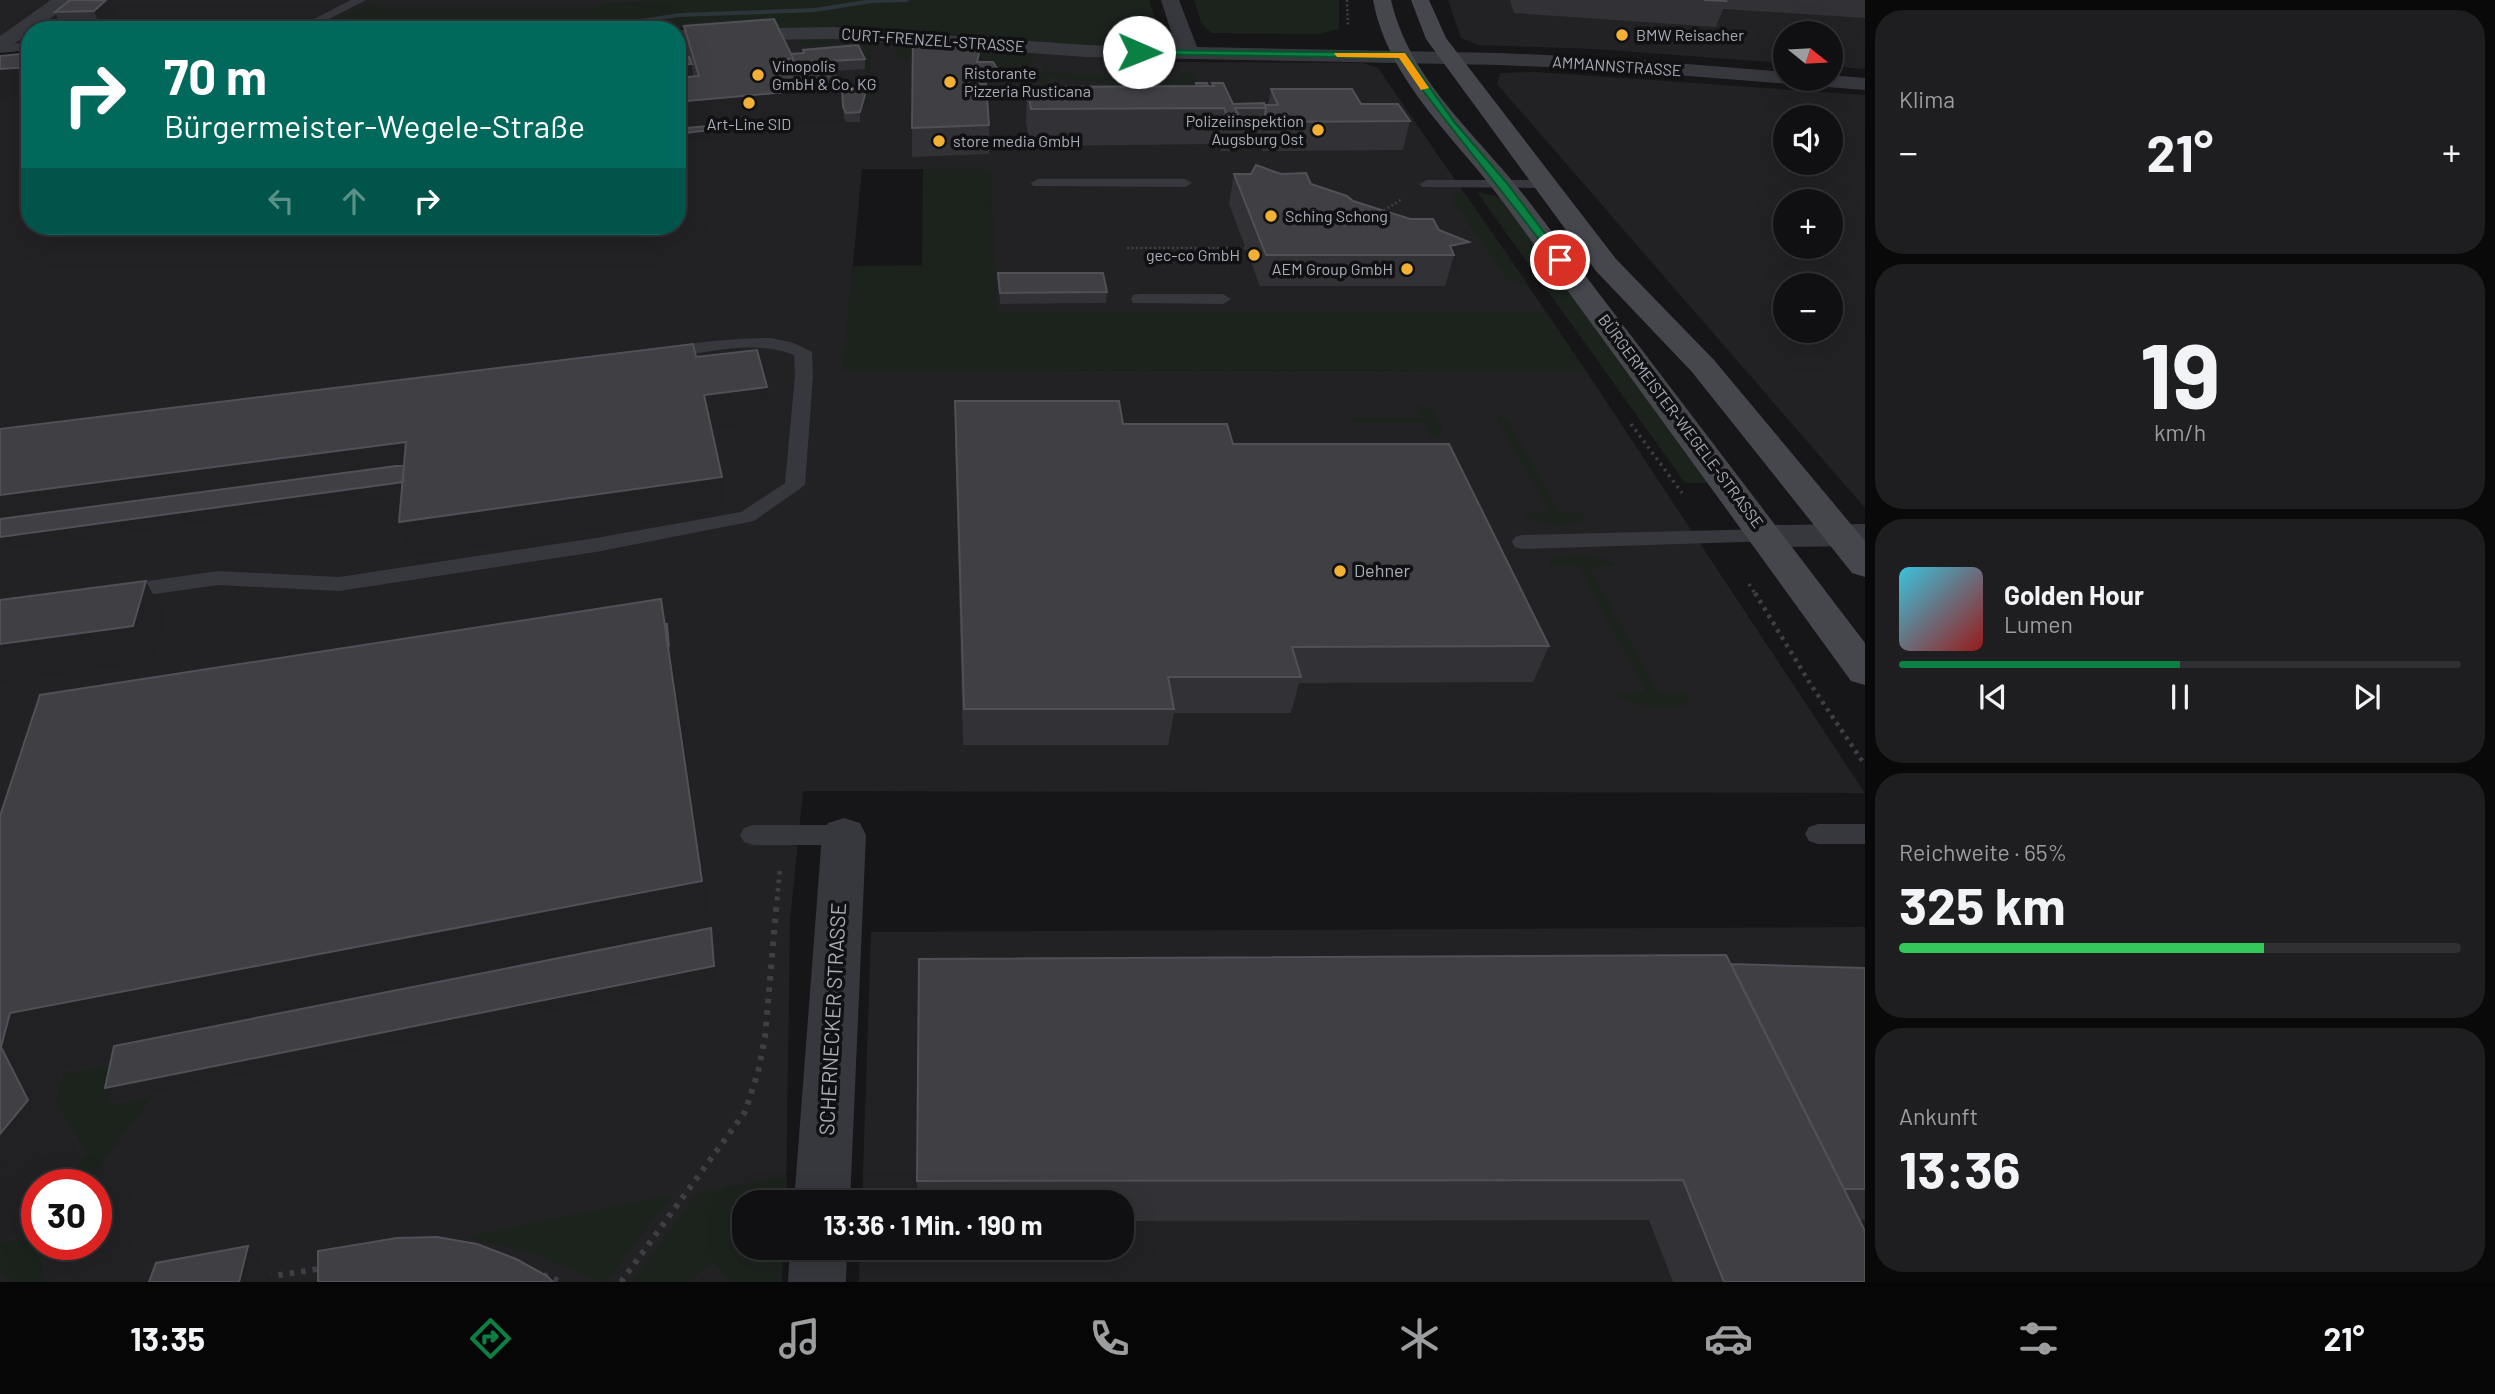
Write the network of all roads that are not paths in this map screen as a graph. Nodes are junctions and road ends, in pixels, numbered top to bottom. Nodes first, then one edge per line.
1 (64, 0) edge
2 (1170, 0) edge
3 (1382, 0) edge
4 (1420, 0) edge
5 (362, 1) edge
6 (31, 21) edge
7 (317, 21) edge
8 (21, 29) edge
9 (686, 35) edge
10 (3, 42) edge
11 (21, 45) edge
12 (1189, 54) junction
13 (1402, 55) junction
14 (1449, 57) junction
15 (1773, 78) edge
16 (1843, 83) edge
17 (1865, 84) edge
18 (1038, 183) dead end
19 (1185, 183) dead end
20 (1427, 184) road end
21 (1503, 184) junction
22 (1543, 184) junction
23 (1139, 299) dead end
24 (1223, 299) dead end
25 (648, 356) edge
26 (1766, 536) junction
27 (1853, 536) edge
28 (1522, 542) dead end
29 (1865, 565) edge
30 (96, 596) edge
31 (1865, 671) edge
32 (1818, 834) dead end
33 (1865, 834) edge
34 (753, 835) dead end
35 (843, 848) joint
36 (823, 1190) edge
37 (818, 1260) edge
38 (817, 1282) edge

1 - 6 street
2 - 12 street
3 - 13 main road, BÜRGERMEISTER-WEGELE-STRASSE
4 - 14 main road
5 - 7 lane
8 - 10 street
9 - 12 street, CURT-FRENZEL-STRASSE
10 - 11 lane
12 - 13 street, CURT-FRENZEL-STRASSE
13 - 14 street, CURT-FRENZEL-STRASSE
13 - 21 main road, BÜRGERMEISTER-WEGELE-STRASSE
14 - 15 street, AMMANNSTRASSE
14 - 22 main road
16 - 17 street, AMMANNSTRASSE
18 - 19 lane
20 - 21 lane
21 - 22 lane
21 - 26 main road, BÜRGERMEISTER-WEGELE-STRASSE
22 - 27 main road
23 - 24 lane
25 - 30 lane
26 - 27 street
26 - 28 lane
26 - 31 main road, BÜRGERMEISTER-WEGELE-STRASSE
27 - 29 main road
32 - 33 lane
34 - 35 lane
35 - 36 street, SCHERNECKER STRASSE
37 - 38 street

